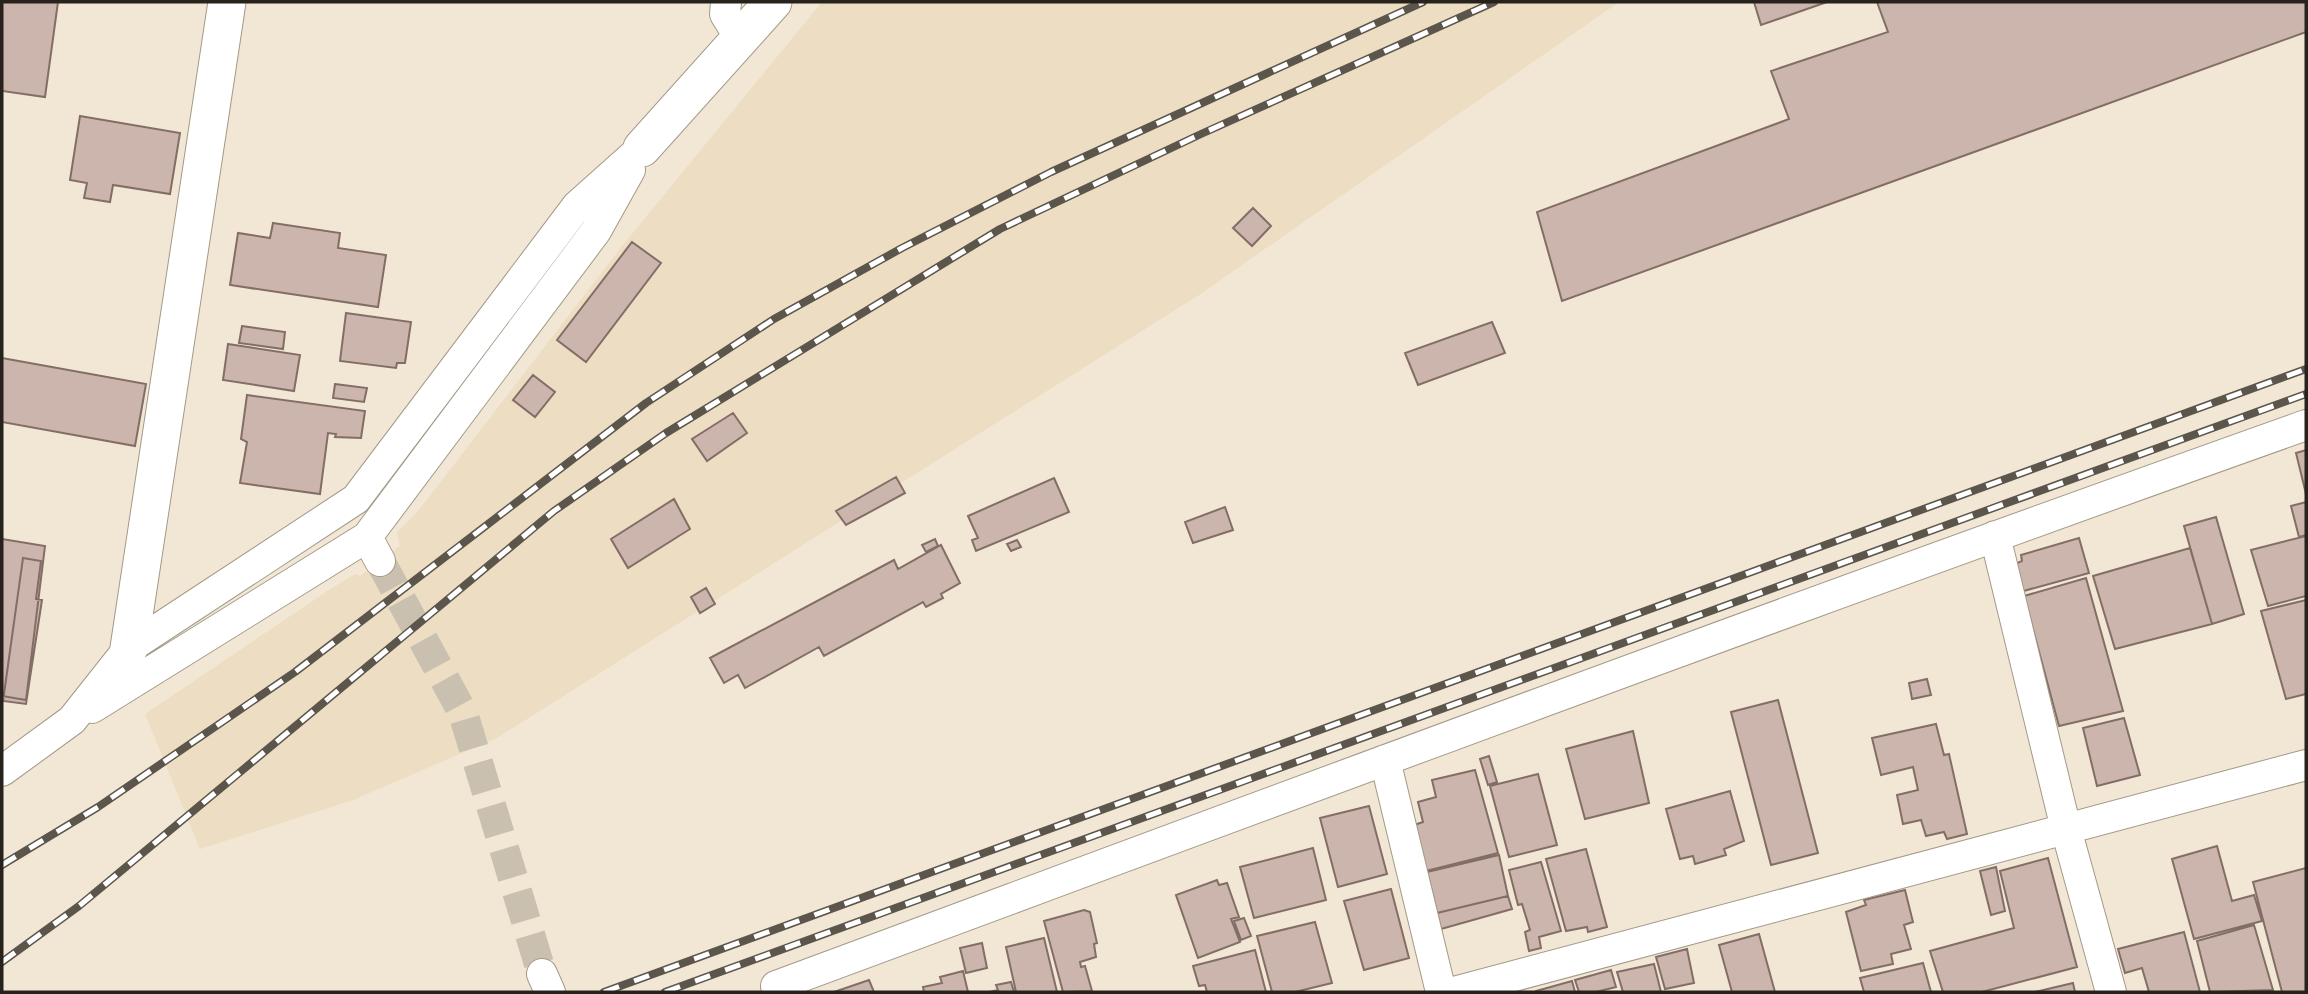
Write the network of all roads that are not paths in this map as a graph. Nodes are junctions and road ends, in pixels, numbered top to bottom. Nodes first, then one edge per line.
1 (228, 2) edge
2 (726, 2) edge
3 (773, 2) edge
4 (740, 38) junction
5 (642, 148) junction
6 (2306, 425) edge
7 (1995, 536) junction
8 (130, 648) junction
9 (72, 720) junction
10 (1385, 760) junction
11 (2306, 765) edge
12 (2, 771) edge
13 (2066, 829) junction
14 (778, 992) edge
15 (1441, 992) edge
16 (1454, 992) edge
17 (2111, 992) edge

1 - 8 street
2 - 4 street
3 - 4 street
4 - 5 street
5 - 8 street
5 - 9 street
6 - 7 street
7 - 10 street
7 - 13 street
8 - 9 street
9 - 12 street
10 - 14 street
10 - 15 street
11 - 13 street
13 - 16 street
13 - 17 street

